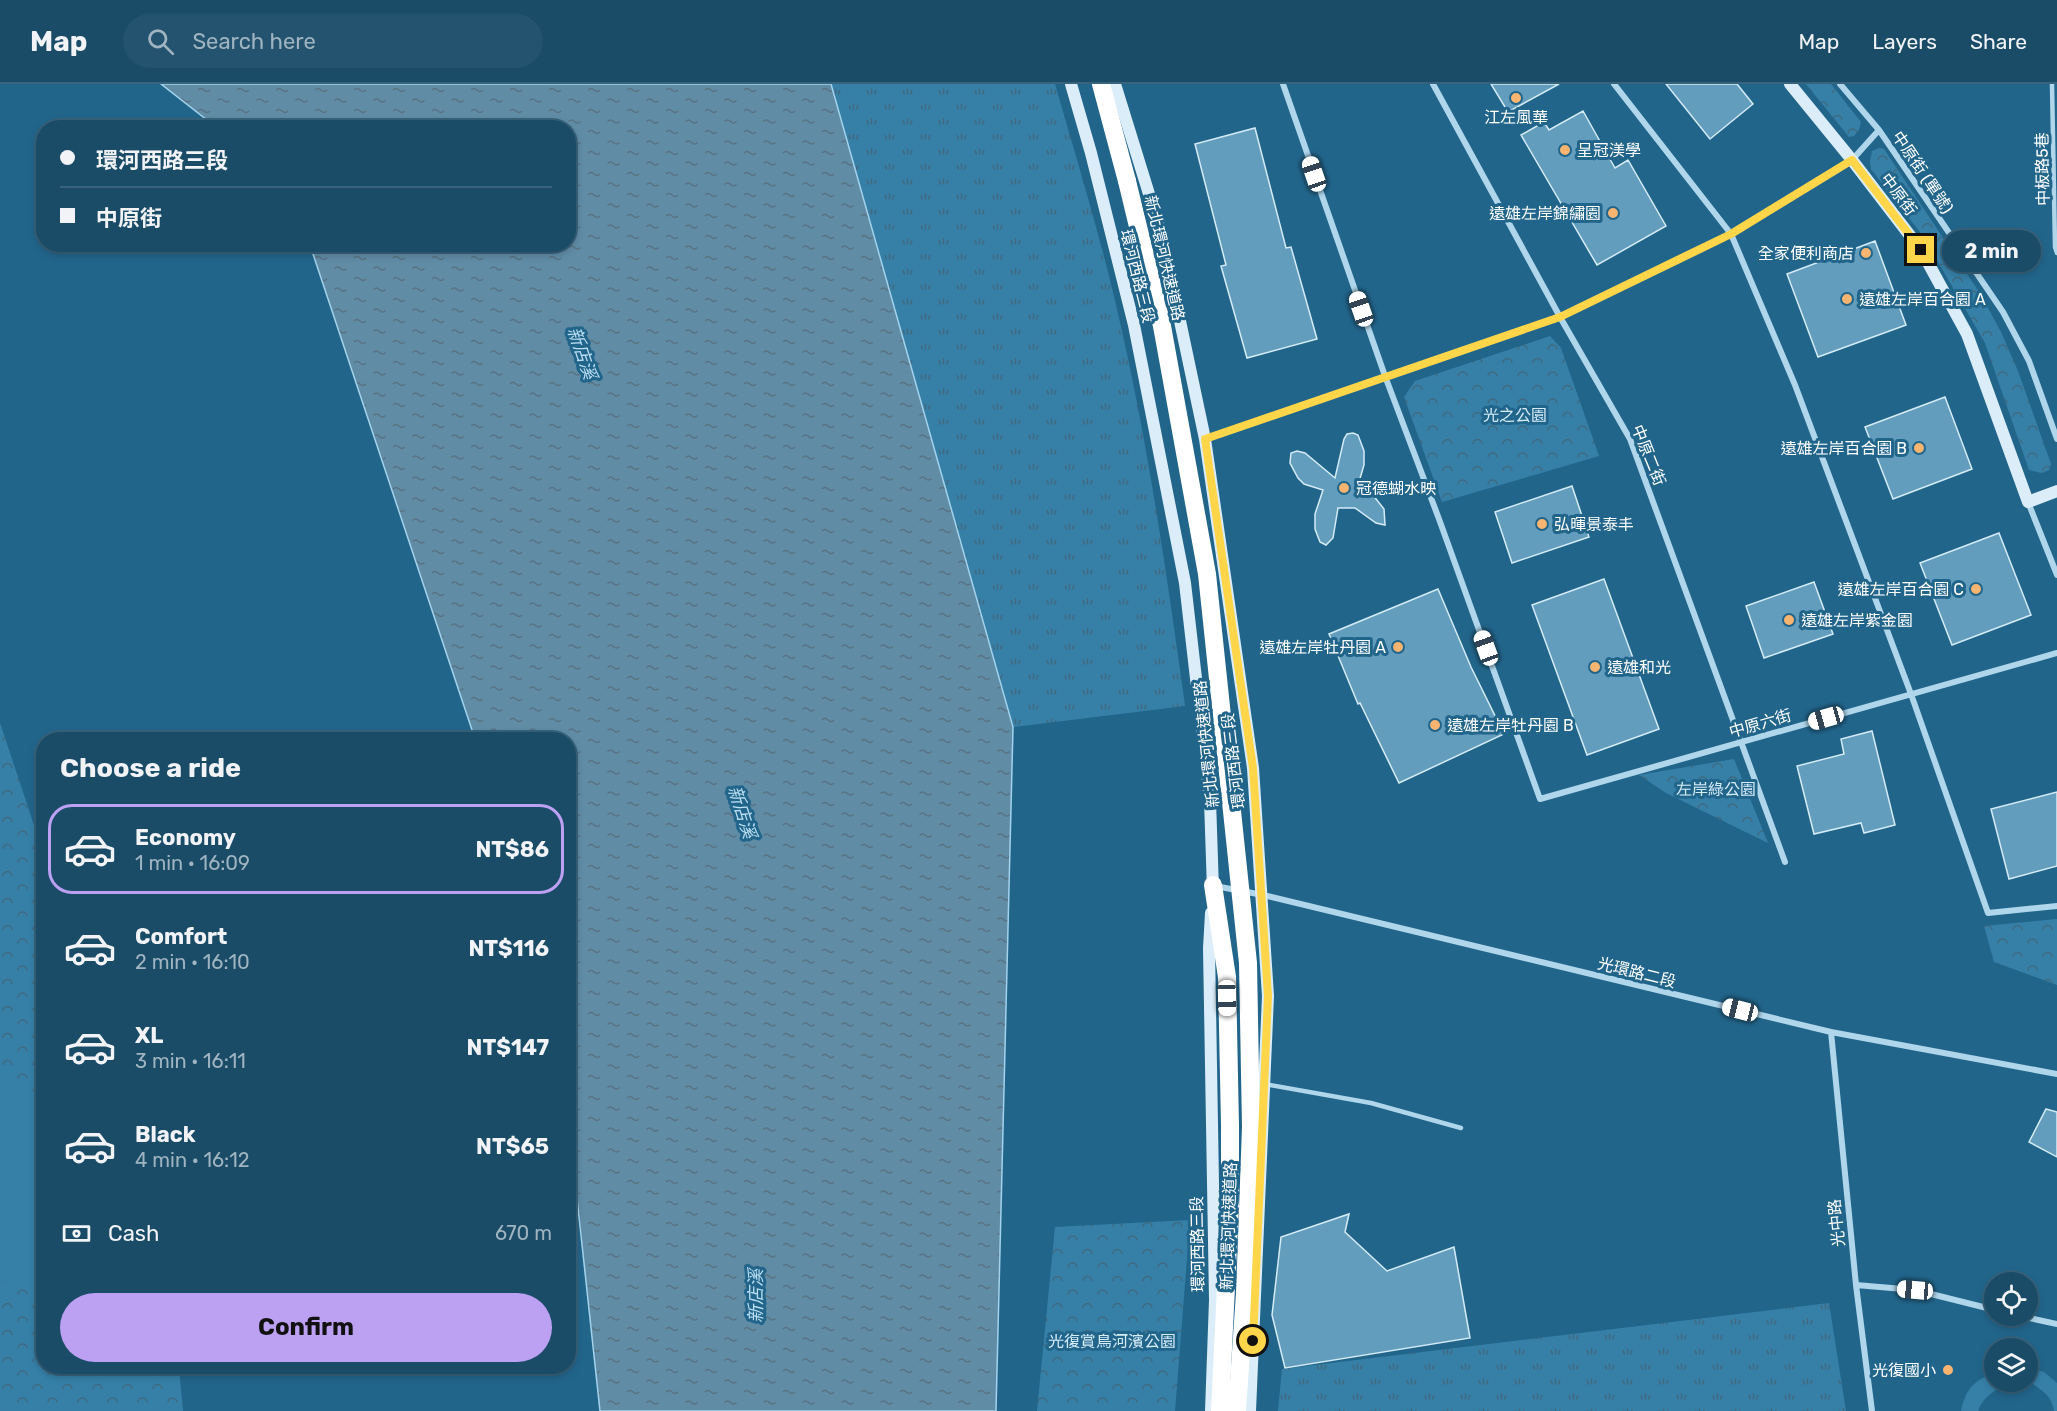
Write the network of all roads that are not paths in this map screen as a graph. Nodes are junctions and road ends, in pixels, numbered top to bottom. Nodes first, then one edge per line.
1 (1071, 84) edge
2 (1101, 84) edge
3 (1115, 84) edge
4 (1283, 84) edge
5 (1433, 84) edge
6 (1614, 84) edge
7 (1791, 84) edge
8 (1840, 84) edge
9 (2052, 84) edge
10 (1879, 130) junction
11 (1852, 160) junction
12 (1731, 234) junction
13 (2057, 253) edge
14 (1560, 317) junction
15 (1385, 376) junction
16 (1205, 439) junction
17 (2057, 439) edge
18 (2057, 491) edge
19 (2028, 502) junction
20 (2057, 574) edge
21 (2057, 653) edge
22 (1911, 694) junction
23 (1742, 742) junction
24 (1785, 862) dead end
25 (1213, 885) junction
26 (1263, 895) junction
27 (2057, 906) edge
28 (1831, 1032) junction
29 (2057, 1074) edge
30 (1264, 1084) junction
31 (1461, 1128) dead end
32 (1856, 1286) junction
33 (1984, 1307) edge
34 (2038, 1320) edge
35 (2057, 1324) edge
36 (1211, 1411) edge
37 (1220, 1411) edge
38 (1237, 1411) edge
39 (1250, 1411) edge
40 (1872, 1411) edge

1 - 25 main road, 環河西路三段
2 - 38 highway, 新北環河快速道路, bridge
3 - 16 main road, 環河西路三段
4 - 15 street
5 - 14 street, 中原二街
6 - 12 street
7 - 11 main road, 中原街
8 - 10 street, 中原街 (單號)
9 - 13 lane, 中板路5巷
10 - 11 street
10 - 17 street, 中原街 (單號)
11 - 12 street
11 - 19 main road, 中原街
12 - 14 street
12 - 22 street
14 - 15 street
14 - 23 street, 中原二街
15 - 16 street
15 - 23 street, 中原六街
16 - 26 main road, 環河西路三段
18 - 19 main road
19 - 20 street
21 - 22 street, 中原六街
22 - 23 street, 中原六街
22 - 27 street
23 - 24 street, 中原二街
25 - 26 street, 光環路二段
25 - 36 main road, 環河西路三段
25 - 37 highway, 新北環河快速道路
26 - 28 street, 光環路二段
26 - 30 main road, 環河西路三段
28 - 29 street, 光環路二段
28 - 32 street, 光中路
30 - 31 lane
30 - 39 main road, 環河西路三段
32 - 33 street
32 - 40 street, 光中路
34 - 35 street

